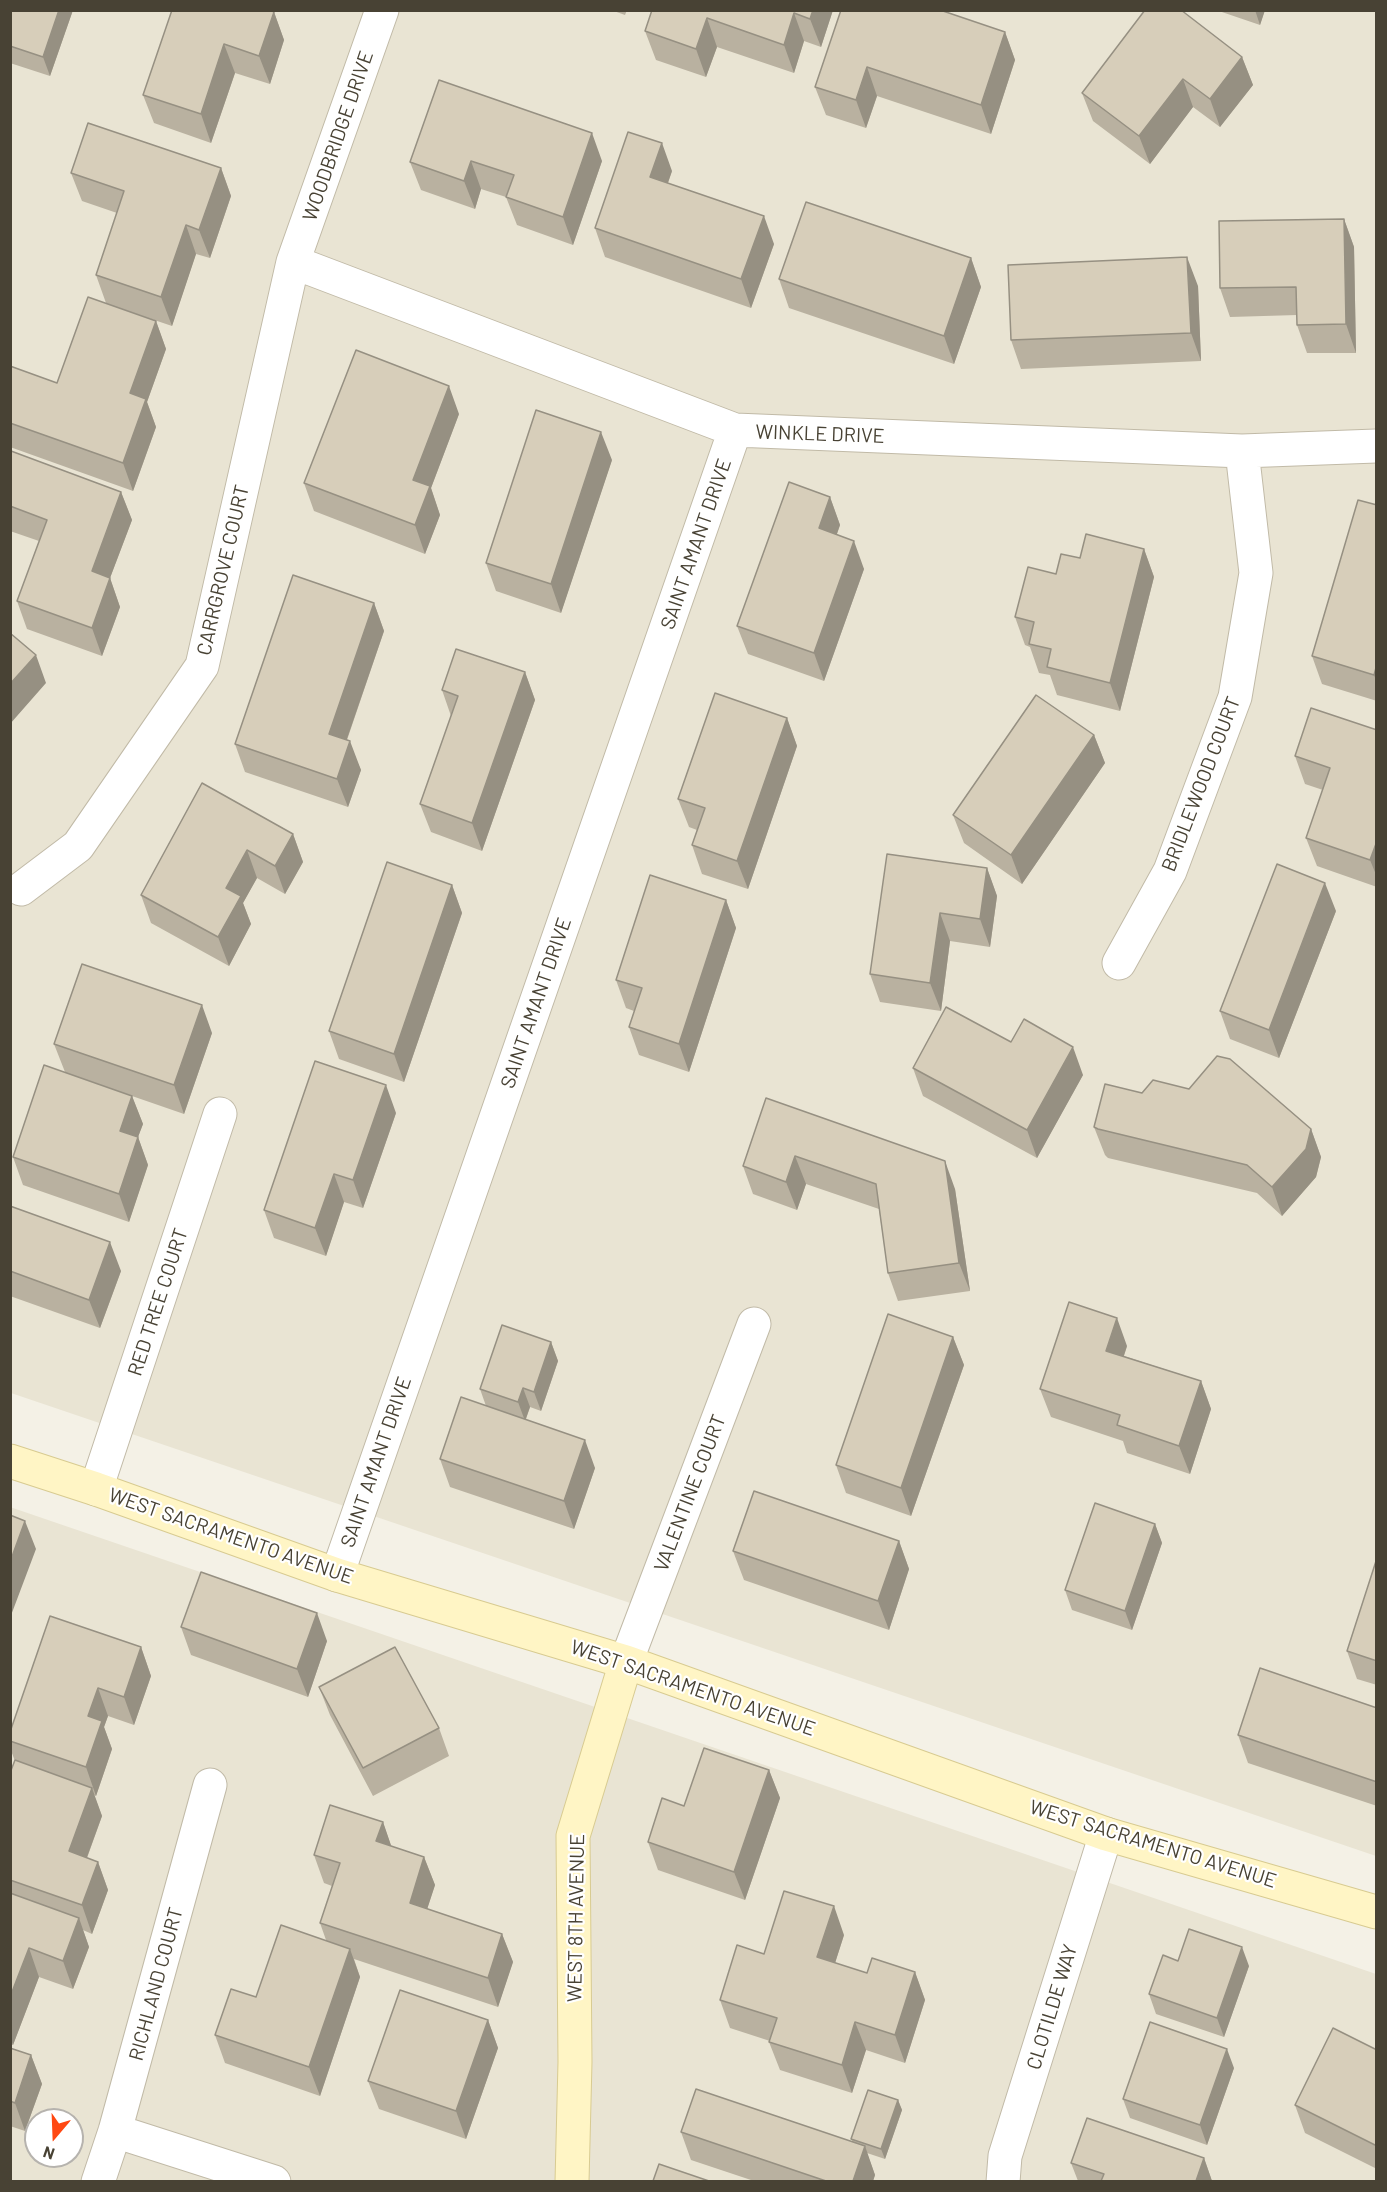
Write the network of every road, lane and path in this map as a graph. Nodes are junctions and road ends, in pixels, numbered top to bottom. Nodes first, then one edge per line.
1 (382, 10) edge
2 (293, 262) junction
3 (735, 430) junction
4 (1377, 446) edge
5 (1242, 452) junction
6 (21, 889) dead end
7 (1119, 963) dead end
8 (220, 1114) dead end
9 (754, 1324) dead end
10 (10, 1461) edge
11 (96, 1489) junction
12 (337, 1575) junction
13 (626, 1662) junction
14 (210, 1785) dead end
15 (1106, 1834) junction
16 (1377, 1912) edge
17 (115, 2131) junction
18 (98, 2181) edge
19 (274, 2181) edge
20 (572, 2181) edge
21 (1003, 2181) edge

1 - 2 street, WOODBRIDGE DRIVE
2 - 3 street, WINKLE DRIVE
2 - 6 street, CARRGROVE COURT
3 - 5 street, WINKLE DRIVE
3 - 12 street, SAINT AMANT DRIVE
4 - 5 street, WINKLE DRIVE
5 - 7 street, BRIDLEWOOD COURT
8 - 11 street, RED TREE COURT
9 - 13 street, VALENTINE COURT
10 - 11 street, WEST SACRAMENTO AVENUE
11 - 12 street, WEST SACRAMENTO AVENUE
12 - 13 street, WEST SACRAMENTO AVENUE
13 - 15 street, WEST SACRAMENTO AVENUE
13 - 20 street, WEST 8TH AVENUE
14 - 17 street, RICHLAND COURT
15 - 16 street, WEST SACRAMENTO AVENUE
15 - 21 street, CLOTILDE WAY
17 - 18 street, RICHLAND COURT
17 - 19 street

